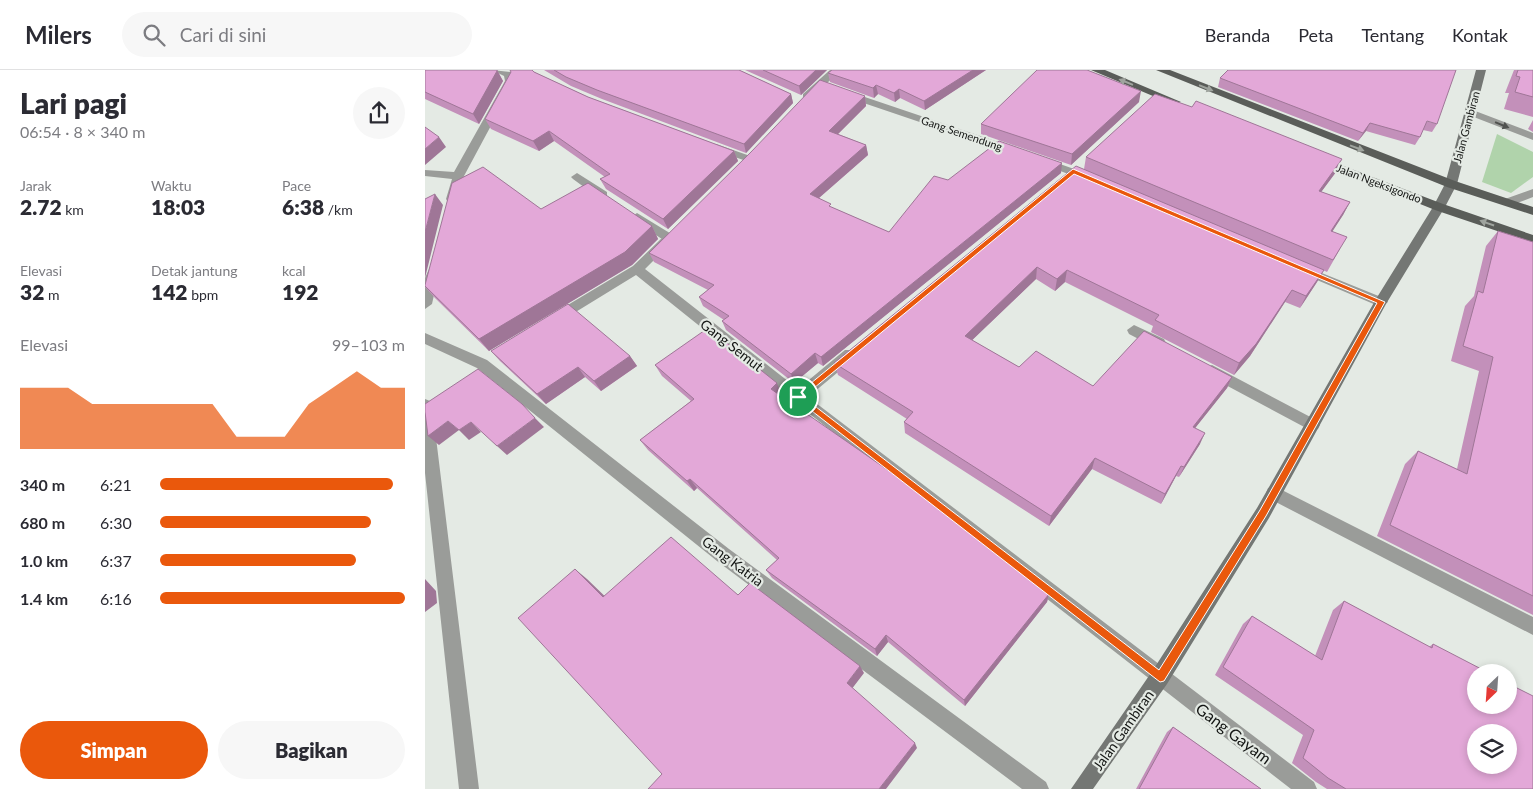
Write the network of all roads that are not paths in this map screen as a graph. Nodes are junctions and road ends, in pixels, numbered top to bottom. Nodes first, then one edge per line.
1 (497, 70) edge
2 (836, 70) edge
3 (1096, 70) edge
4 (1161, 70) edge
5 (1481, 70) edge
6 (819, 84) junction
7 (1156, 94) junction
8 (797, 102) edge
9 (1142, 107) edge
10 (1191, 108) edge
11 (1470, 112) junction
12 (1533, 137) edge
13 (704, 143) edge
14 (1313, 157) edge
15 (749, 159) edge
16 (1077, 168) junction
17 (425, 173) edge
18 (458, 176) junction
19 (577, 177) dead end
20 (1099, 182) edge
21 (1058, 184) edge
22 (1451, 184) junction
23 (1533, 193) edge
24 (610, 200) edge
25 (1509, 202) junction
26 (1439, 206) junction
27 (627, 210) edge
28 (1533, 211) edge
29 (449, 213) edge
30 (1533, 239) edge
31 (437, 258) edge
32 (1292, 264) edge
33 (637, 269) junction
34 (1381, 302) junction
35 (425, 304) edge
36 (547, 324) edge
37 (1134, 330) dead end
38 (425, 338) edge
39 (859, 347) edge
40 (1168, 348) edge
41 (498, 354) edge
42 (482, 364) junction
43 (1202, 366) edge
44 (798, 397) junction
45 (425, 405) edge
46 (1313, 424) junction
47 (1274, 493) junction
48 (1533, 626) edge
49 (1160, 677) junction
50 (469, 789) edge
51 (1039, 789) edge
52 (1081, 789) edge
53 (1307, 789) edge

1 - 18 street
2 - 6 street
7 -> 3 main road
4 -> 22 main road, Jalan Ngeksigondo
5 - 11 street, Jalan Gambiran
6 - 8 street
6 - 16 street, Gang Semendung
7 - 9 street
7 - 10 main road
11 -> 12 street
11 - 22 street, Jalan Gambiran
13 - 15 street
14 - 26 main road, Jalan Ngeksigondo
16 - 20 street, Gang Semendung
16 - 21 street
17 - 18 street
18 - 29 street
19 - 24 street
22 - 25 main road, Jalan Ngeksigondo
22 - 26 street, Jalan Gambiran
23 - 25 street
25 - 28 main road, Jalan Ngeksigondo
30 -> 26 main road, Jalan Ngeksigondo
26 - 34 street, Jalan Gambiran
27 - 33 street
31 - 35 street
32 - 34 street
33 - 36 street
33 - 44 street, Gang Semut
34 - 46 street, Jalan Gambiran
37 - 40 street
38 - 42 street, Gang Katria
39 - 44 street
41 - 42 street
42 - 51 street, Gang Katria
43 - 46 street
44 - 49 street, Gang Semut
45 - 50 street
46 - 47 street, Jalan Gambiran
47 - 48 street
47 - 49 street, Jalan Gambiran
49 - 52 street, Jalan Gambiran
49 - 53 street, Gang Gayam

